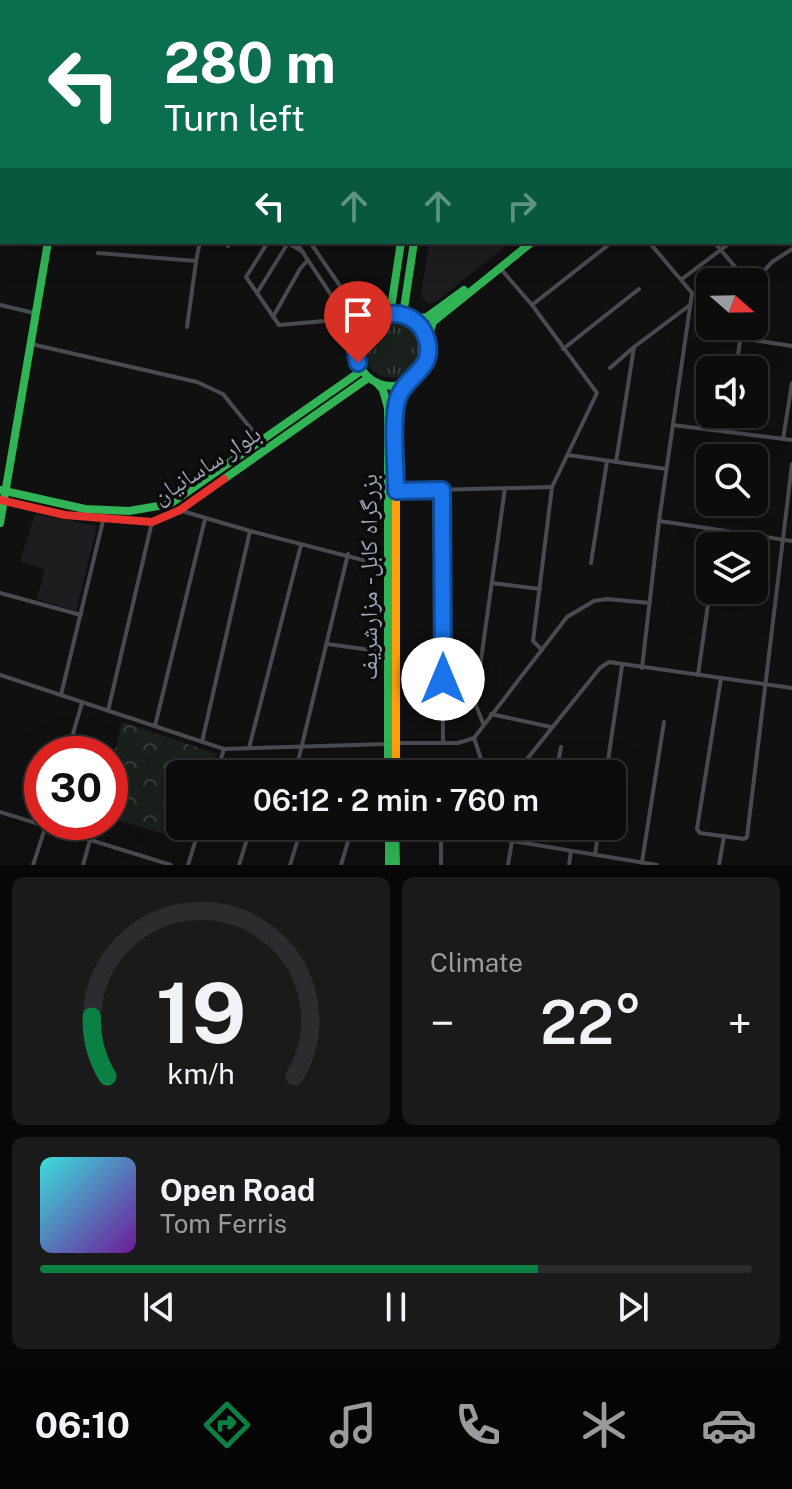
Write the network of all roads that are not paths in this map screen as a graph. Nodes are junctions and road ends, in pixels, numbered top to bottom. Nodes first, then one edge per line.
1 (48, 244) edge
2 (200, 244) edge
3 (267, 244) edge
4 (287, 244) edge
5 (290, 244) edge
6 (297, 244) edge
7 (311, 244) edge
8 (401, 244) edge
9 (414, 244) edge
10 (522, 244) edge
11 (530, 244) edge
12 (609, 244) edge
13 (651, 244) edge
14 (716, 244) edge
15 (728, 244) edge
16 (792, 249) edge
17 (720, 250) junction
18 (303, 252) junction
19 (98, 253) dead end
20 (308, 260) junction
21 (196, 261) junction
22 (500, 268) junction
23 (736, 268) edge
24 (767, 268) edge
25 (682, 280) junction
26 (639, 289) dead end
27 (465, 292) junction
28 (257, 293) junction
29 (0, 305) edge
30 (532, 305) junction
31 (690, 305) junction
32 (37, 313) junction
33 (390, 314) junction
34 (273, 317) junction
35 (407, 317) junction
36 (347, 319) junction
37 (366, 324) junction
38 (187, 327) dead end
39 (360, 332) junction
40 (753, 340) edge
41 (427, 341) junction
42 (31, 344) junction
43 (792, 346) edge
44 (634, 347) junction
45 (563, 349) junction
46 (610, 368) dead end
47 (369, 377) junction
48 (406, 383) junction
49 (792, 383) edge
50 (673, 425) junction
51 (728, 428) edge
52 (727, 432) junction
53 (783, 439) junction
54 (792, 440) edge
55 (261, 441) junction
56 (568, 455) junction
57 (607, 461) junction
58 (616, 462) junction
59 (792, 464) edge
60 (666, 469) junction
61 (552, 487) junction
62 (505, 488) junction
63 (442, 490) junction
64 (396, 491) junction
65 (3, 496) edge
66 (180, 510) junction
67 (205, 519) junction
68 (103, 521) junction
69 (659, 521) junction
70 (152, 522) junction
71 (0, 523) edge
72 (719, 530) joint
73 (250, 531) junction
74 (783, 540) junction
75 (792, 541) edge
76 (301, 544) junction
77 (348, 554) junction
78 (591, 563) dead end
79 (388, 566) junction
80 (492, 583) junction
81 (540, 589) junction
82 (0, 593) edge
83 (650, 603) junction
84 (708, 604) edge
85 (81, 615) junction
86 (326, 644) junction
87 (542, 650) junction
88 (388, 652) junction
89 (622, 664) junction
90 (642, 668) junction
91 (0, 675) edge
92 (698, 675) junction
93 (721, 678) junction
94 (767, 684) junction
95 (792, 688) edge
96 (61, 695) junction
97 (82, 702) junction
98 (108, 711) junction
99 (491, 713) junction
100 (664, 722) dead end
101 (483, 724) junction
102 (155, 726) junction
103 (551, 727) junction
104 (72, 736) edge
105 (474, 738) junction
106 (202, 742) junction
107 (443, 742) junction
108 (392, 744) junction
109 (302, 746) junction
110 (561, 747) dead end
111 (249, 748) junction
112 (224, 749) junction
113 (220, 760) edge
114 (298, 760) edge
115 (390, 760) edge
116 (394, 760) edge
117 (481, 760) edge
118 (526, 760) edge
119 (559, 760) edge
120 (608, 760) edge
121 (0, 812) edge
122 (24, 818) edge
123 (724, 836) junction
124 (41, 840) edge
125 (91, 840) joint
126 (196, 840) edge
127 (247, 840) edge
128 (298, 840) edge
129 (348, 840) edge
130 (389, 840) edge
131 (395, 840) edge
132 (441, 840) edge
133 (506, 840) edge
134 (597, 840) edge
135 (512, 841) junction
136 (571, 851) junction
137 (138, 855) junction
138 (595, 855) junction
139 (642, 863) junction
140 (33, 865) edge
141 (83, 865) edge
142 (135, 865) edge
143 (171, 865) edge
144 (188, 865) edge
145 (239, 865) edge
146 (290, 865) edge
147 (341, 865) edge
148 (389, 865) edge
149 (396, 865) edge
150 (441, 865) edge
151 (508, 865) edge
152 (569, 865) edge
153 (657, 865) edge
154 (719, 865) edge

1 - 32 main road
2 - 21 street
3 - 28 street
4 - 28 street
5 - 18 street
6 - 18 street
7 - 37 street
8 - 33 main road
9 - 35 main road
10 - 27 main road
11 - 22 main road
12 - 30 street
13 - 25 street
14 - 17 street
15 - 17 street
16 - 24 street
17 - 23 street
17 - 25 street
18 - 20 street
19 - 21 street
20 - 34 street
20 - 36 street
21 - 38 street
22 - 27 main road
22 - 30 street
25 - 31 street
26 - 45 street
27 - 35 main road
27 - 41 main road
28 - 34 street
29 - 32 street
30 - 45 street
31 - 44 street
31 - 50 street
32 - 42 main road
33 - 35 main road
33 - 37 main road
34 - 36 street
35 - 41 main road
36 - 39 street
37 - 39 main road
39 - 47 main road
40 - 43 street
41 - 48 main road
42 - 55 street
42 - 65 main road
44 - 46 street
44 - 58 street
45 - 56 street
47 - 48 main road
47 - 55 main road, بلوار ساسانیان
47 - 66 main road, بلوار ساسانیان
47 - 79 main road, بزرگراه کابل - مزارشریف
48 - 64 main road, بزرگراه کابل - مزارشریف
49 - 53 street
50 - 52 street
50 - 60 street
51 - 52 street
52 - 53 street
53 - 54 street
55 - 65 main road, بلوار ساسانیان
56 - 57 street
56 - 61 street
57 - 58 street
57 - 78 street
58 - 60 street
59 - 74 street
60 - 69 street
61 - 62 street
61 - 81 street
62 - 63 street
62 - 80 street
63 - 64 street
63 - 107 street
64 - 108 main road, بزرگراه کابل - مزارشریف
65 - 68 main road, بلوار ساسانیان
65 - 71 main road
66 - 67 street
66 - 70 main road, بلوار ساسانیان
67 - 73 street
67 - 102 street
68 - 70 main road, بلوار ساسانیان
68 - 85 street
69 - 72 street
69 - 83 street
70 - 98 street
72 - 74 street
73 - 76 street
73 - 106 street
74 - 75 street
74 - 94 street
76 - 77 street
76 - 111 street
77 - 79 street
77 - 86 street
79 - 88 main road, بزرگراه کابل - مزارشریف
80 - 81 street
80 - 101 street
81 - 87 street
82 - 85 street
83 - 87 street
83 - 90 street
84 - 92 street
85 - 96 street
86 - 88 street
86 - 109 street
87 - 99 street
88 - 108 main road, بزرگراه کابل - مزارشریف
89 - 90 street
89 - 103 street
89 - 120 street
90 - 92 street
91 - 96 street
92 - 93 street
93 - 94 street
93 - 123 street
94 - 95 street
94 - 123 street
96 - 97 street
97 - 98 street
97 - 104 street
98 - 102 street
99 - 101 street
99 - 103 street
100 - 139 street
101 - 105 street
102 - 106 street
103 - 118 street
105 - 107 street
105 - 117 street
106 - 112 street
107 - 108 street
108 - 109 street
108 - 115 main road, بزرگراه کابل - مزارشریف
108 - 116 main road, بزرگراه کابل - مزارشریف
109 - 111 street
109 - 114 street
110 - 119 street
111 - 112 street
112 - 113 street
121 - 122 street
123 - 154 street
124 - 140 street
125 - 137 street
125 - 141 street
126 - 144 street
127 - 145 street
128 - 146 street
129 - 147 street
130 - 148 main road
131 - 149 main road
132 - 150 street
133 - 135 street
134 - 138 street
135 - 136 street
135 - 151 street
136 - 138 street
136 - 152 street
137 - 142 street
137 - 143 street
138 - 139 street
139 - 153 street

